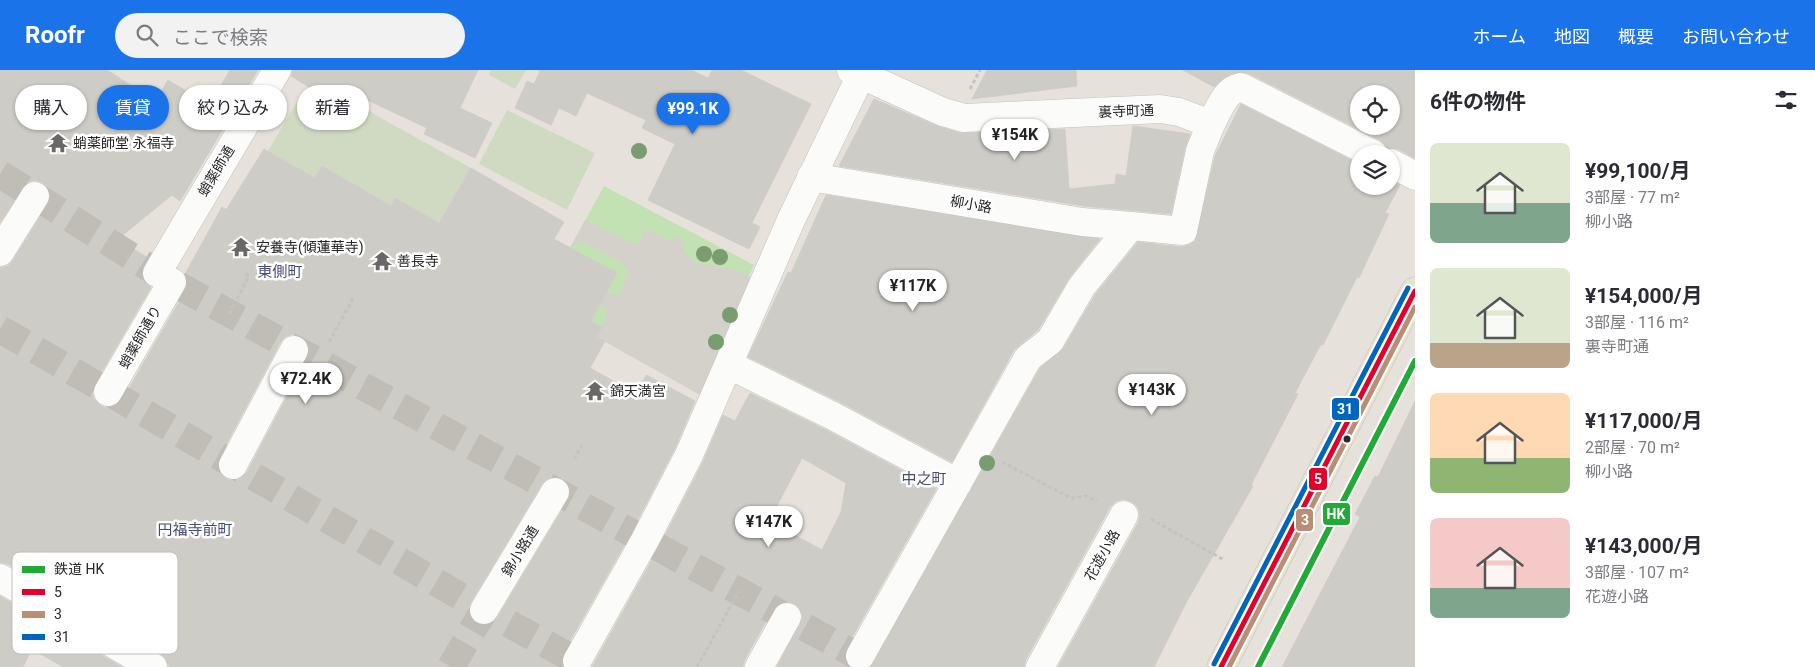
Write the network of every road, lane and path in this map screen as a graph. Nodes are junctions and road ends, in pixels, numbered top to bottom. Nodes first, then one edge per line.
1 (276, 70) edge
2 (856, 72) edge
3 (1211, 124) junction
4 (1354, 145) edge
5 (1400, 168) edge
6 (1415, 176) edge
7 (811, 177) junction
8 (35, 196) dead end
9 (1131, 226) junction
10 (0, 252) edge
11 (248, 272) dead end
12 (164, 277) joint
13 (1415, 291) edge
14 (354, 298) dead end
15 (237, 299) dead end
16 (235, 303) dead end
17 (229, 314) dead end
18 (329, 342) dead end
19 (294, 350) dead end
20 (729, 365) junction
21 (108, 392) dead end
22 (582, 445) dead end
23 (977, 448) junction
24 (574, 459) dead end
25 (233, 465) dead end
26 (958, 483) junction
27 (555, 492) dead end
28 (1124, 515) junction
29 (1224, 560) dead end
30 (0, 578) edge
31 (12, 585) edge
32 (739, 591) dead end
33 (484, 610) tunnel mouth
34 (787, 617) dead end
35 (131, 654) edge
36 (860, 656) dead end
37 (577, 661) dead end
38 (153, 667) edge
39 (697, 667) edge
40 (759, 667) edge
41 (1040, 667) edge
42 (1221, 667) edge

1 - 12 street, 蛸薬師通
2 - 3 street, 裏寺町通
2 - 7 street
3 - 4 street
3 - 9 street, 柳小路
5 - 6 street
7 - 9 street, 柳小路
7 - 20 street
8 - 10 street
9 - 23 street
11 - 15 path
12 - 21 street, 蛸薬師通り
13 - 42 main road
14 - 18 path
16 - 17 path
19 - 25 street
20 - 26 street
20 - 37 street
22 - 24 path
23 - 26 street
23 - 28 path
26 - 36 street
27 - 33 street, 錦小路通
28 - 29 path, 花遊小路
28 - 41 street, 花遊小路
30 - 31 street
32 - 39 path
34 - 40 street
35 - 38 street

